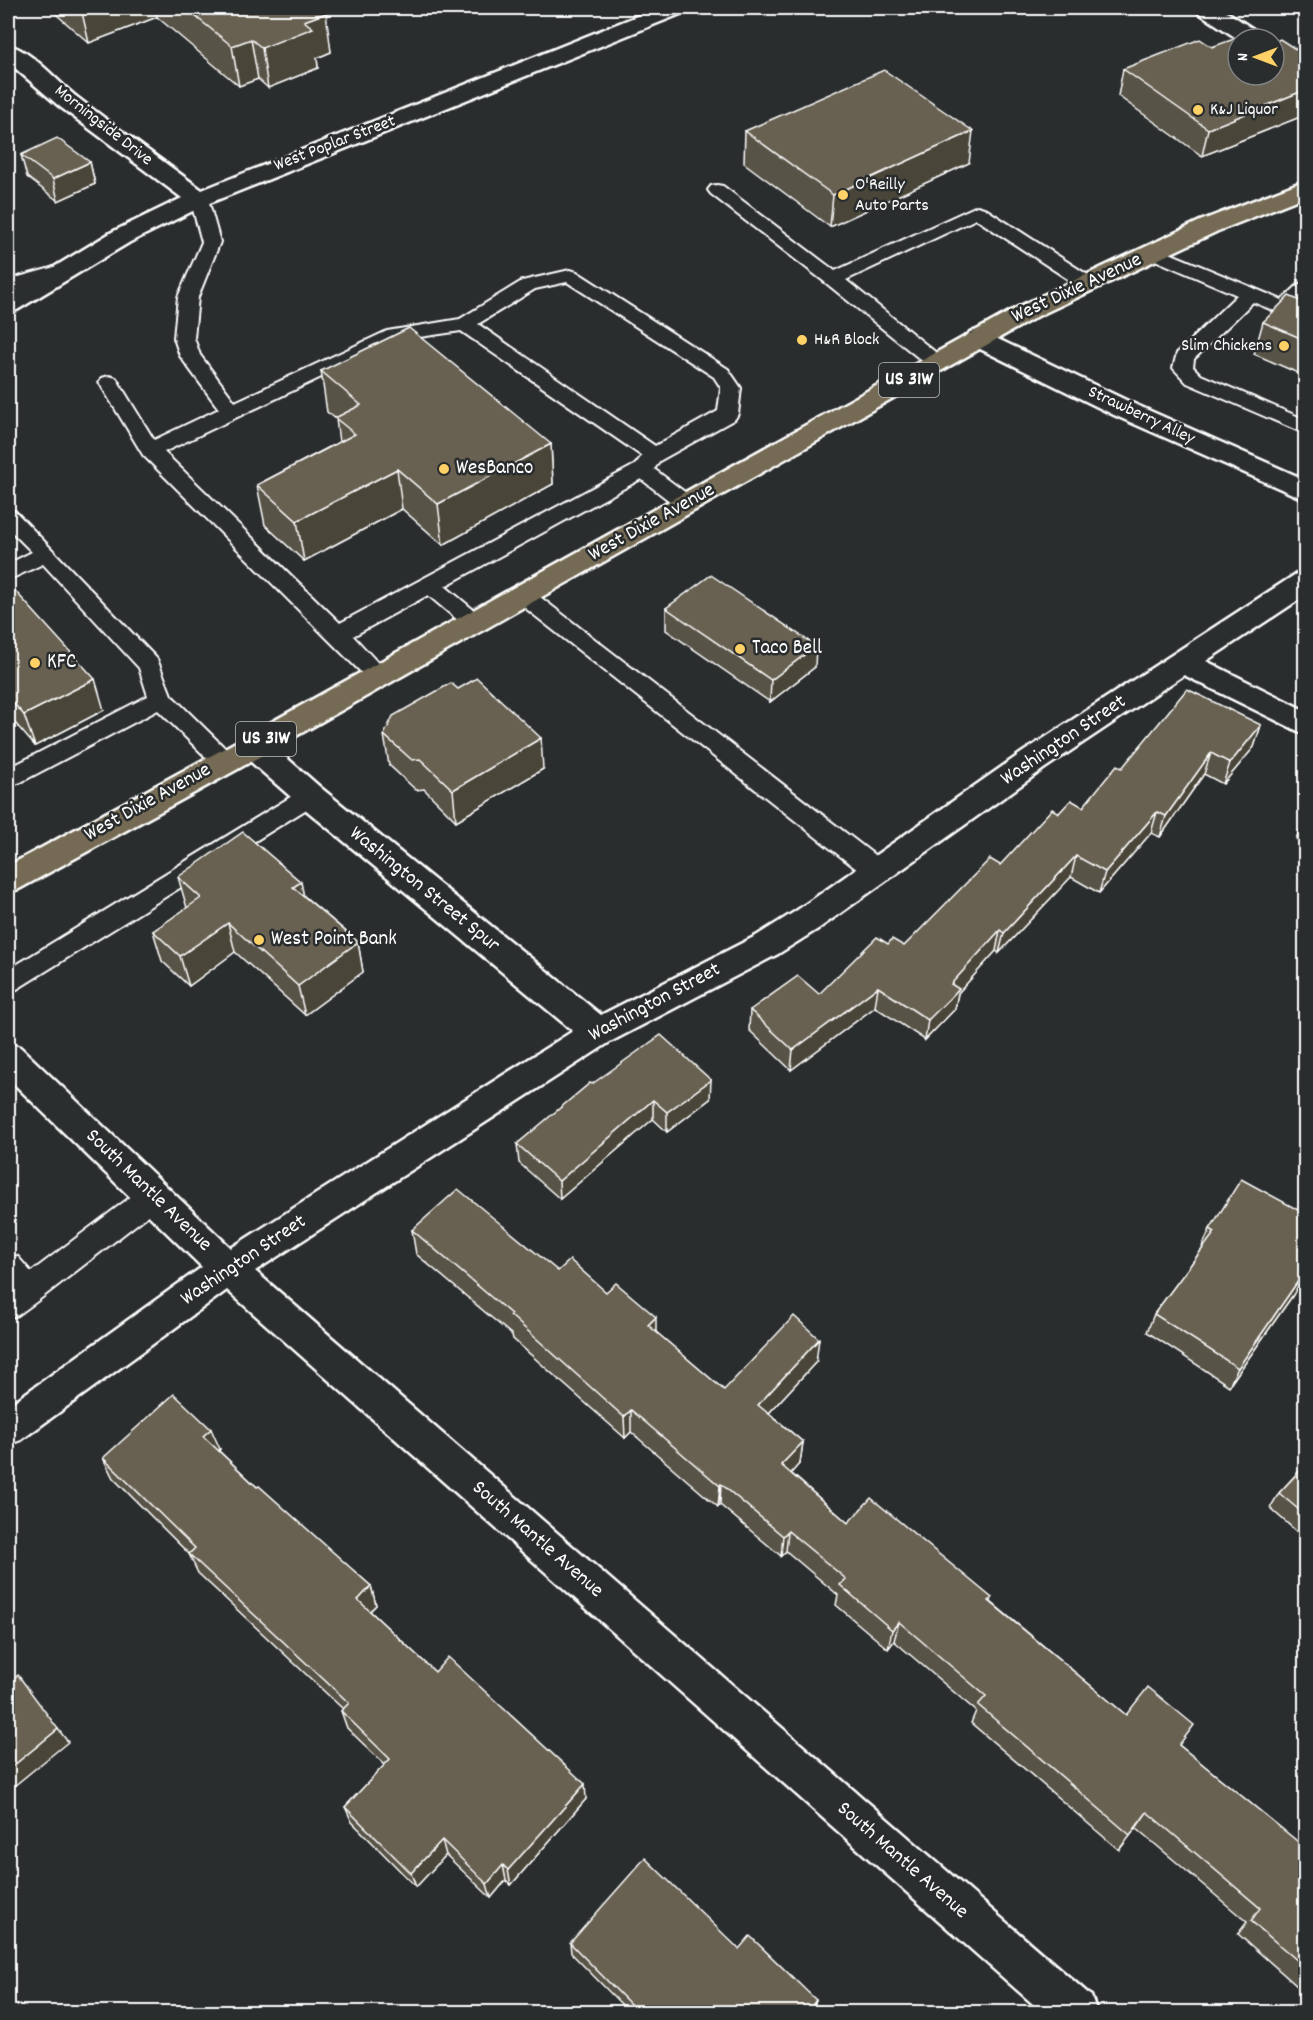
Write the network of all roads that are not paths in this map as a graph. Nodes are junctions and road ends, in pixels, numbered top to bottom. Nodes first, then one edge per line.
1 (675, 8) edge
2 (1207, 8) edge
3 (1235, 27) edge
4 (8, 52) edge
5 (1305, 187) edge
6 (717, 190) dead end
7 (199, 199) junction
8 (1155, 253) junction
9 (62, 271) junction
10 (833, 279) junction
11 (1087, 283) junction
12 (8, 286) edge
13 (1305, 288) edge
14 (1250, 294) junction
15 (8, 305) edge
16 (1284, 309) junction
17 (1305, 318) edge
18 (465, 324) junction
19 (979, 338) junction
20 (938, 364) junction
21 (109, 382) dead end
22 (232, 412) junction
23 (1305, 428) edge
24 (150, 450) junction
25 (648, 463) junction
26 (1305, 490) edge
27 (687, 504) junction
28 (8, 516) edge
29 (46, 554) junction
30 (8, 573) edge
31 (1305, 581) edge
32 (430, 585) junction
33 (523, 595) junction
34 (474, 622) junction
35 (338, 634) junction
36 (1183, 662) junction
37 (378, 675) junction
38 (161, 699) junction
39 (1305, 724) edge
40 (253, 746) junction
41 (225, 762) junction
42 (9, 775) edge
43 (310, 796) junction
44 (877, 871) junction
45 (8, 880) edge
46 (8, 982) edge
47 (598, 1032) junction
48 (8, 1057) edge
49 (154, 1195) junction
50 (8, 1266) edge
51 (228, 1269) junction
52 (19, 1298) edge
53 (8, 1428) edge
54 (1075, 2013) edge

1 - 7 street, West Poplar Street
2 - 3 street
4 - 7 street, Morningside Drive
5 - 8 main road, West Dixie Avenue / US 31W
6 - 10 lane
7 - 9 street, West Poplar Street
7 - 22 lane
8 - 11 main road, West Dixie Avenue / US 31W
8 - 14 lane
9 - 12 lane
9 - 15 street, West Poplar Street
10 - 11 lane
10 - 20 lane
11 - 19 main road, West Dixie Avenue / US 31W
13 - 16 lane
14 - 16 lane
14 - 23 lane
16 - 17 lane
18 - 22 lane
18 - 25 lane
18 - 25 lane
19 - 20 main road, West Dixie Avenue / US 31W
19 - 26 street, Strawberry Alley
20 - 27 main road, West Dixie Avenue / US 31W
21 - 24 lane
22 - 24 lane
24 - 35 lane
25 - 27 lane
25 - 32 lane
27 - 33 main road, West Dixie Avenue / US 31W
28 - 29 lane
29 - 30 lane
29 - 38 lane
31 - 36 street, Washington Street
32 - 34 lane
32 - 35 lane
33 - 34 main road, West Dixie Avenue / US 31W
33 - 44 lane
34 - 37 main road, West Dixie Avenue / US 31W
35 - 37 lane
36 - 39 street
36 - 44 street, Washington Street
37 - 40 main road, West Dixie Avenue / US 31W
38 - 41 lane
38 - 42 lane
40 - 41 main road, West Dixie Avenue / US 31W
40 - 43 street, Washington Street Spur
41 - 45 main road, West Dixie Avenue / US 31W
43 - 46 lane
43 - 47 street, Washington Street Spur
44 - 47 street, Washington Street
47 - 51 street, Washington Street
48 - 49 street, South Mantle Avenue
49 - 51 street, South Mantle Avenue
49 - 52 lane
50 - 52 lane
51 - 53 street, Washington Street
51 - 54 street, South Mantle Avenue

